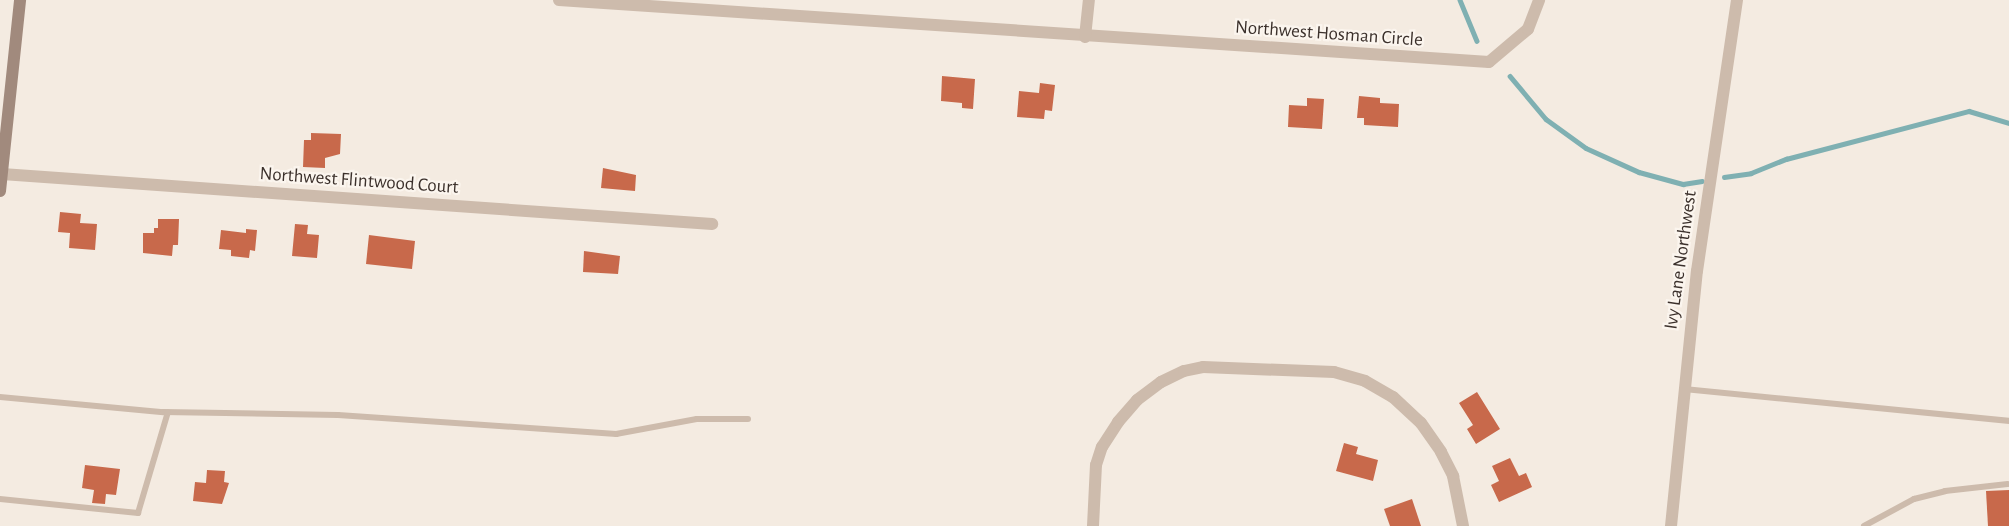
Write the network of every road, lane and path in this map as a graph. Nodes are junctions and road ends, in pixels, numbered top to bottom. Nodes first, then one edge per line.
1 (20, 0) edge
2 (559, 0) edge
3 (1089, 0) edge
4 (1539, 0) edge
5 (1737, 0) edge
6 (633, 2) edge
7 (1085, 36) junction
8 (2, 174) junction
9 (0, 192) edge
10 (712, 224) dead end
11 (1683, 389) junction
12 (0, 397) edge
13 (168, 412) junction
14 (748, 419) dead end
15 (2009, 421) edge
16 (2008, 484) edge
17 (0, 499) edge
18 (1093, 526) edge
19 (1463, 526) edge
20 (1671, 526) edge
21 (1864, 526) edge

1 - 8 street
2 - 6 street, Northwest Hosman Circle
3 - 7 street
4 - 7 street, Northwest Hosman Circle
5 - 11 street, Ivy Lane Northwest
6 - 7 street, Northwest Hosman Circle
8 - 9 street
8 - 10 street, Northwest Flintwood Court
11 - 15 lane
11 - 20 street, Ivy Lane Northwest
12 - 13 lane
13 - 14 lane
13 - 17 lane
16 - 21 lane
18 - 19 street

